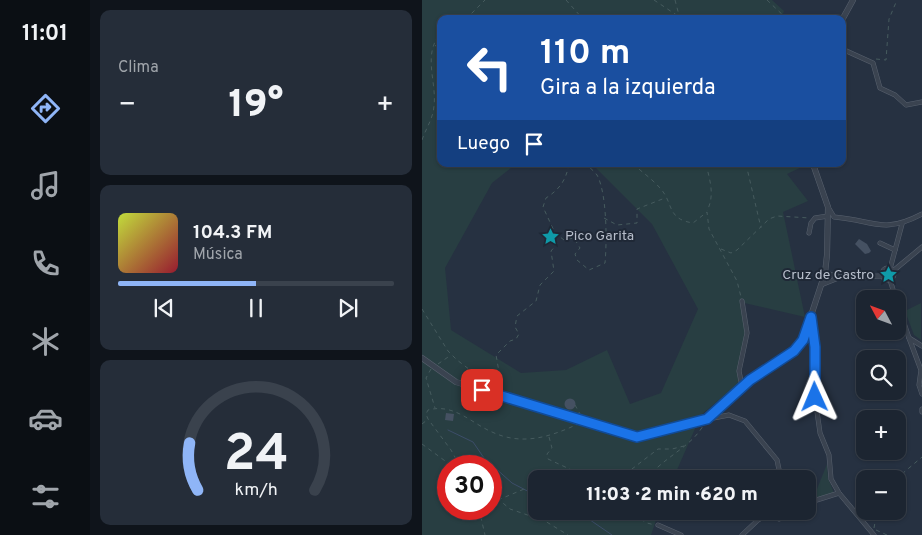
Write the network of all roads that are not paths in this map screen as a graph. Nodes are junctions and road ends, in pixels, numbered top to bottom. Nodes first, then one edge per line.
1 (853, 0) edge
2 (845, 15) edge
3 (846, 51) edge
4 (922, 102) edge
5 (814, 167) edge
6 (828, 207) junction
7 (922, 214) edge
8 (828, 216) junction
9 (902, 224) junction
10 (808, 233) dead end
11 (880, 243) dead end
12 (922, 247) edge
13 (895, 250) junction
14 (891, 270) junction
15 (825, 273) junction
16 (882, 276) junction
17 (841, 277) junction
18 (890, 280) junction
19 (821, 285) junction
20 (893, 290) edge
21 (742, 301) road end
22 (811, 317) junction
23 (906, 329) edge
24 (909, 338) junction
25 (922, 346) edge
26 (422, 358) edge
27 (742, 387) junction
28 (922, 394) edge
29 (707, 419) junction
30 (779, 470) edge
31 (839, 493) junction
32 (816, 500) edge
33 (758, 520) edge
34 (658, 525) road end
35 (874, 532) edge
36 (681, 535) edge
37 (742, 535) edge

1 - 2 street
3 - 4 street
5 - 6 street
6 - 8 street
6 - 9 street
7 - 9 street
8 - 10 street
8 - 15 street
9 - 13 street
11 - 13 street
12 - 14 street
13 - 14 street
14 - 16 street
14 - 18 street
15 - 17 street
15 - 19 street
16 - 17 street
16 - 18 street
17 - 19 street
18 - 20 street
19 - 22 street
21 - 27 street
22 - 27 street
22 - 31 street
23 - 24 street
24 - 25 street
24 - 28 street
26 - 29 street
27 - 29 street
29 - 30 street
31 - 32 street
31 - 35 street
33 - 37 street
34 - 36 street

